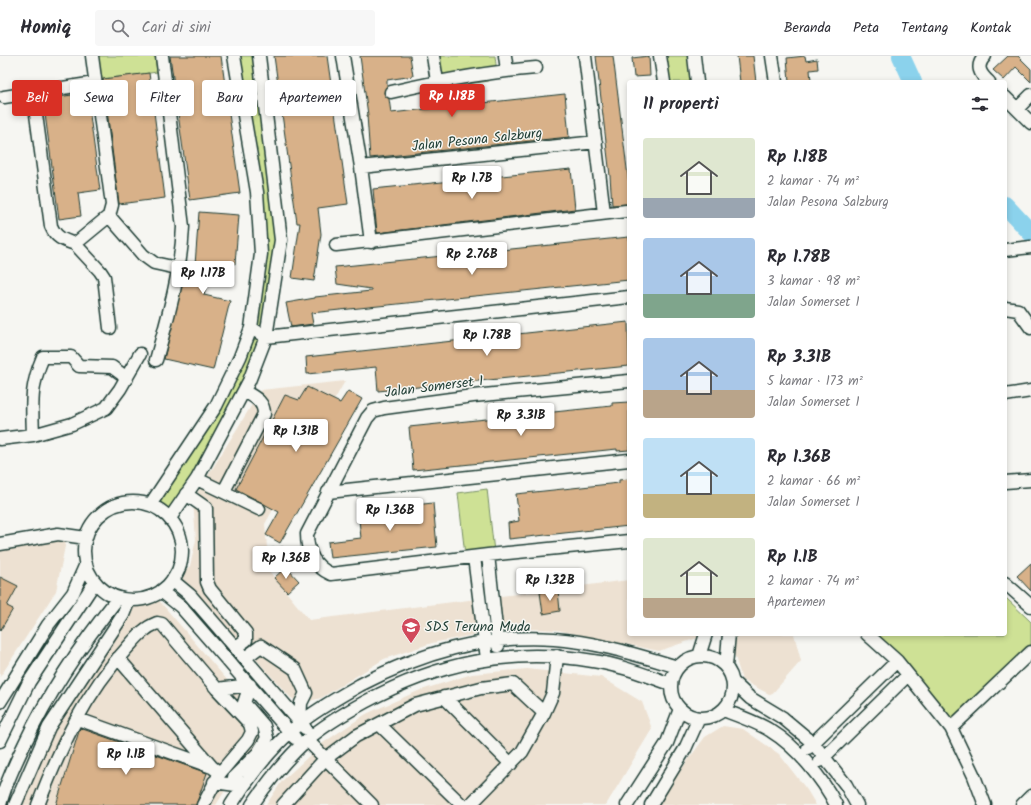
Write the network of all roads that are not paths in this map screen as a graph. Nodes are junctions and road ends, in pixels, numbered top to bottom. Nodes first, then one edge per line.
1 (92, 56) edge
2 (162, 56) edge
3 (234, 56) edge
4 (259, 56) edge
5 (343, 56) edge
6 (433, 56) edge
7 (505, 56) edge
8 (585, 56) edge
9 (660, 56) edge
10 (694, 56) edge
11 (772, 56) edge
12 (985, 56) edge
13 (536, 68) dead end
14 (507, 70) junction
15 (95, 80) edge
16 (664, 80) edge
17 (697, 80) edge
18 (776, 80) edge
19 (987, 80) edge
20 (437, 81) junction
21 (391, 92) dead end
22 (1031, 95) edge
23 (12, 96) edge
24 (4, 97) dead end
25 (1007, 99) edge
26 (1017, 109) junction
27 (36, 116) edge
28 (100, 116) edge
29 (1031, 123) edge
30 (596, 142) junction
31 (361, 167) junction
32 (626, 211) dead end
33 (604, 213) junction
34 (109, 216) junction
35 (371, 242) junction
36 (75, 244) junction
37 (336, 245) dead end
38 (1031, 248) edge
39 (1007, 250) edge
40 (177, 268) junction
41 (627, 297) edge
42 (1007, 308) edge
43 (110, 328) dead end
44 (251, 328) junction
45 (1031, 328) edge
46 (266, 337) junction
47 (140, 354) dead end
48 (156, 360) dead end
49 (127, 378) junction
50 (627, 381) edge
51 (244, 391) junction
52 (1031, 391) edge
53 (1007, 395) edge
54 (33, 435) junction
55 (0, 439) edge
56 (627, 460) edge
57 (197, 479) junction
58 (1031, 480) edge
59 (1007, 482) edge
60 (224, 491) junction
61 (328, 492) junction
62 (186, 494) junction
63 (150, 505) junction
64 (259, 509) dead end
65 (170, 518) junction
66 (86, 538) junction
67 (627, 541) edge
68 (0, 544) edge
69 (488, 555) junction
70 (474, 557) junction
71 (86, 564) junction
72 (172, 580) junction
73 (95, 582) junction
74 (1007, 584) edge
75 (161, 592) junction
76 (124, 599) junction
77 (1031, 606) edge
78 (705, 636) edge
79 (729, 636) edge
80 (869, 636) edge
81 (498, 640) junction
82 (485, 641) junction
83 (236, 647) junction
84 (1031, 652) edge
85 (557, 656) junction
86 (699, 656) junction
87 (500, 657) junction
88 (118, 658) junction
89 (245, 658) junction
90 (487, 659) junction
91 (897, 661) junction
92 (726, 666) junction
93 (678, 667) junction
94 (908, 675) junction
95 (733, 682) junction
96 (77, 683) junction
97 (671, 684) junction
98 (250, 685) junction
99 (217, 689) junction
100 (444, 697) junction
101 (88, 698) junction
102 (0, 702) edge
103 (680, 709) junction
104 (723, 710) junction
105 (544, 714) junction
106 (78, 718) junction
107 (700, 718) junction
108 (300, 723) junction
109 (379, 724) junction
110 (951, 728) junction
111 (290, 732) junction
112 (307, 740) junction
113 (0, 741) edge
114 (813, 743) junction
115 (825, 756) junction
116 (801, 757) junction
117 (326, 759) junction
118 (511, 764) junction
119 (812, 769) junction
120 (215, 774) junction
121 (243, 786) junction
122 (1031, 796) edge
123 (0, 805) edge
124 (15, 805) edge
125 (38, 805) edge
126 (203, 805) edge
127 (231, 805) edge
128 (252, 805) edge
129 (283, 805) edge
130 (372, 805) edge
131 (462, 805) edge
132 (470, 805) edge
133 (627, 805) edge
134 (651, 805) edge
135 (836, 805) edge
136 (857, 805) edge
137 (985, 805) edge
138 (1022, 805) edge

1 - 15 street
2 - 40 street
3 - 44 street
4 - 46 street
5 - 31 street
6 - 20 street
7 - 14 street
8 - 30 street
9 - 16 street
10 - 17 street
11 - 18 street
12 - 19 street
13 - 14 street
14 - 20 street
20 - 21 street
22 - 26 street
23 - 24 street
25 - 26 street
26 - 29 street
27 - 36 street
28 - 34 street
30 - 31 street, Jalan Pesona Salzburg
30 - 33 street
31 - 35 street
32 - 33 street
33 - 35 street
34 - 36 street
34 - 40 street
35 - 37 street
36 - 43 street
38 - 39 street
40 - 48 street
41 - 46 street
42 - 45 street
44 - 46 street
44 - 63 street
46 - 51 street
47 - 49 street
49 - 54 street
49 - 54 street
50 - 61 street, Jalan Somerset 1
51 - 57 street
51 - 60 street
52 - 53 street
54 - 55 street
56 - 61 street
57 - 60 street
57 - 62 street
58 - 59 street
60 - 64 street
61 - 70 street, Jalan Somerset 1
62 - 65 street
62 - 83 street
63 - 65 street
63 - 66 street
65 - 72 street
66 - 68 street
66 - 71 street
67 - 69 street, Jalan Somerset 1
69 - 70 street, Jalan Somerset 1
69 - 81 street
70 - 82 street
71 - 73 street
71 - 102 street
72 - 75 street
72 - 83 street
73 - 76 street
73 - 113 street
74 - 77 street
75 - 76 street
75 - 98 street
76 - 96 street
76 - 123 street
78 - 86 street
79 - 92 street
80 - 91 street
81 - 82 street
81 - 87 street
81 - 93 street
82 - 90 street
82 - 108 street
83 - 89 street
84 - 110 street
85 - 87 street
85 - 97 street
85 - 105 street
86 - 92 street
86 - 93 street
87 - 90 street
88 - 99 street
88 - 101 street
88 - 120 street
89 - 108 street
89 - 108 street
90 - 112 street
91 - 94 street
91 - 114 street
92 - 95 street
93 - 97 street
94 - 110 street
94 - 115 street
95 - 104 street
95 - 114 street
96 - 101 street
96 - 124 street
97 - 103 street
98 - 99 street
98 - 111 street
98 - 121 street
99 - 120 street
100 - 105 street
100 - 109 street
100 - 118 street
101 - 106 street
103 - 107 street
103 - 133 street
104 - 107 street
104 - 116 street
105 - 118 street
106 - 120 street
106 - 125 street
107 - 134 street
108 - 111 street
108 - 112 street
109 - 117 street
109 - 131 street
110 - 137 street
111 - 112 street
111 - 121 street
112 - 117 street
112 - 128 street
114 - 115 street
114 - 116 street
115 - 119 street
115 - 136 street
116 - 119 street
117 - 129 street
117 - 130 street
118 - 132 street
119 - 135 street
120 - 121 street
120 - 126 street
121 - 127 street
122 - 138 street

